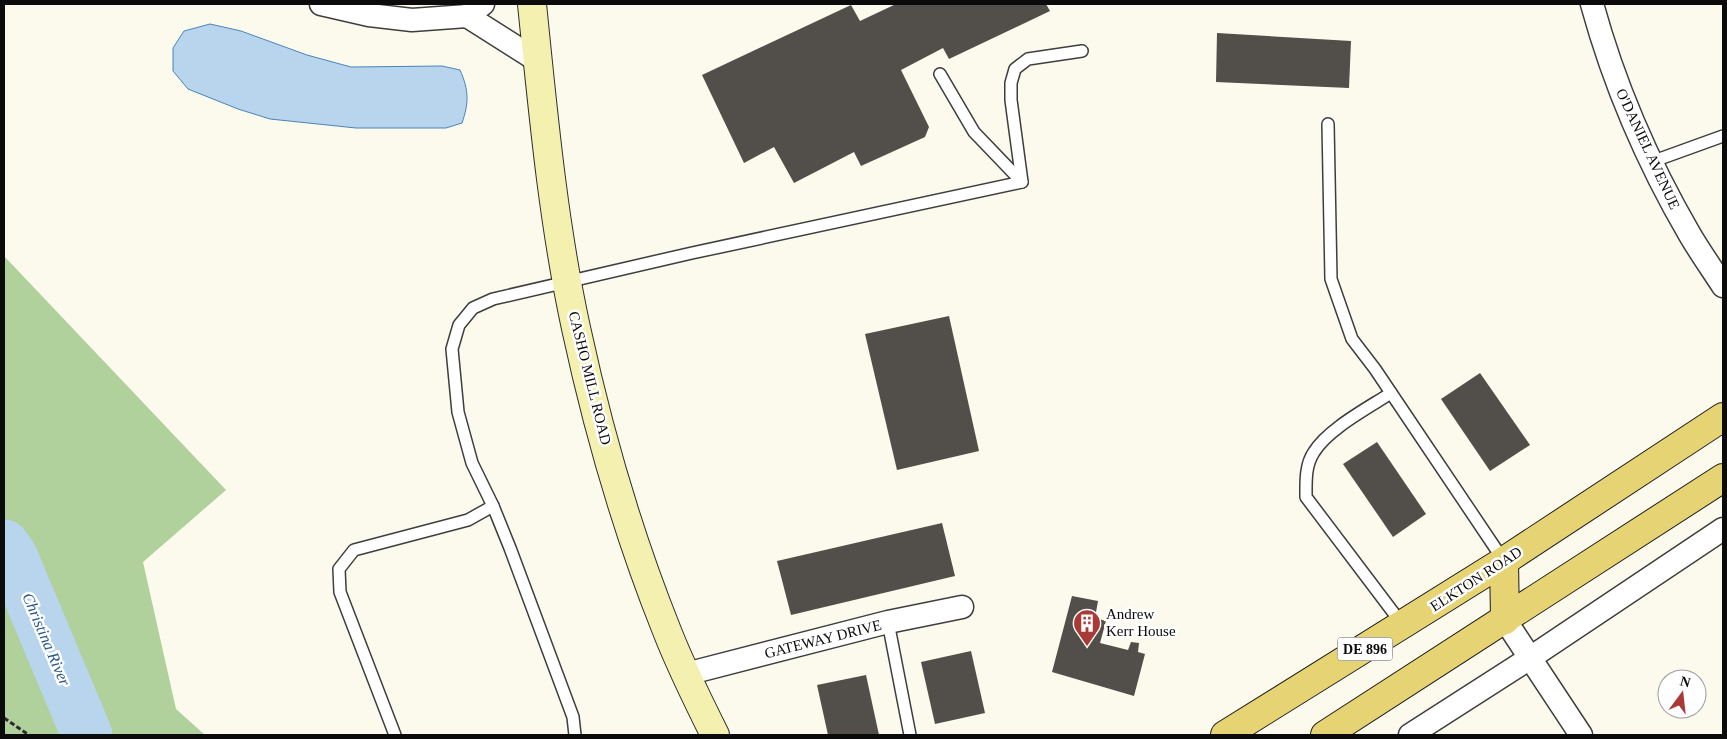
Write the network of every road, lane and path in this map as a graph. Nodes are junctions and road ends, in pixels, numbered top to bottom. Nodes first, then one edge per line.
1 (321, 4) edge
2 (532, 4) edge
3 (1592, 4) edge
4 (475, 10) edge
5 (1082, 50) dead end
6 (538, 60) junction
7 (940, 74) dead end
8 (1328, 124) dead end
9 (1723, 136) edge
10 (1651, 162) junction
11 (1022, 182) junction
12 (568, 282) junction
13 (1723, 286) edge
14 (1391, 393) junction
15 (1723, 417) edge
16 (1723, 478) edge
17 (493, 506) junction
18 (1723, 529) edge
19 (1504, 561) junction
20 (962, 607) dead end
21 (1505, 620) junction
22 (888, 622) junction
23 (1403, 626) junction
24 (1530, 658) junction
25 (686, 674) junction
26 (4, 718) edge
27 (29, 735) edge
28 (395, 735) edge
29 (576, 735) edge
30 (715, 735) edge
31 (910, 735) edge
32 (1226, 735) edge
33 (1325, 735) edge
34 (1410, 735) edge
35 (1581, 735) edge

1 - 4 street
2 - 6 street, CASHO MILL ROAD
3 - 10 street, O'DANIEL AVENUE
4 - 6 street
5 - 11 lane
6 - 12 street, CASHO MILL ROAD
7 - 11 lane
8 - 14 lane
9 - 10 lane
10 - 13 street, O'DANIEL AVENUE
11 - 12 lane
12 - 17 lane
12 - 25 street, CASHO MILL ROAD
14 - 19 lane
14 - 23 lane
15 - 19 main road, ELKTON ROAD / DE 896
16 - 21 main road
17 - 28 lane
17 - 29 lane
18 - 24 street
19 - 21 main road
19 - 23 main road, ELKTON ROAD / DE 896
20 - 22 street, GATEWAY DRIVE
21 - 24 street
21 - 33 main road
22 - 25 street, GATEWAY DRIVE
22 - 31 lane
23 - 32 main road, ELKTON ROAD / DE 896
24 - 34 street
24 - 35 street
25 - 30 street, CASHO MILL ROAD
26 - 27 path

